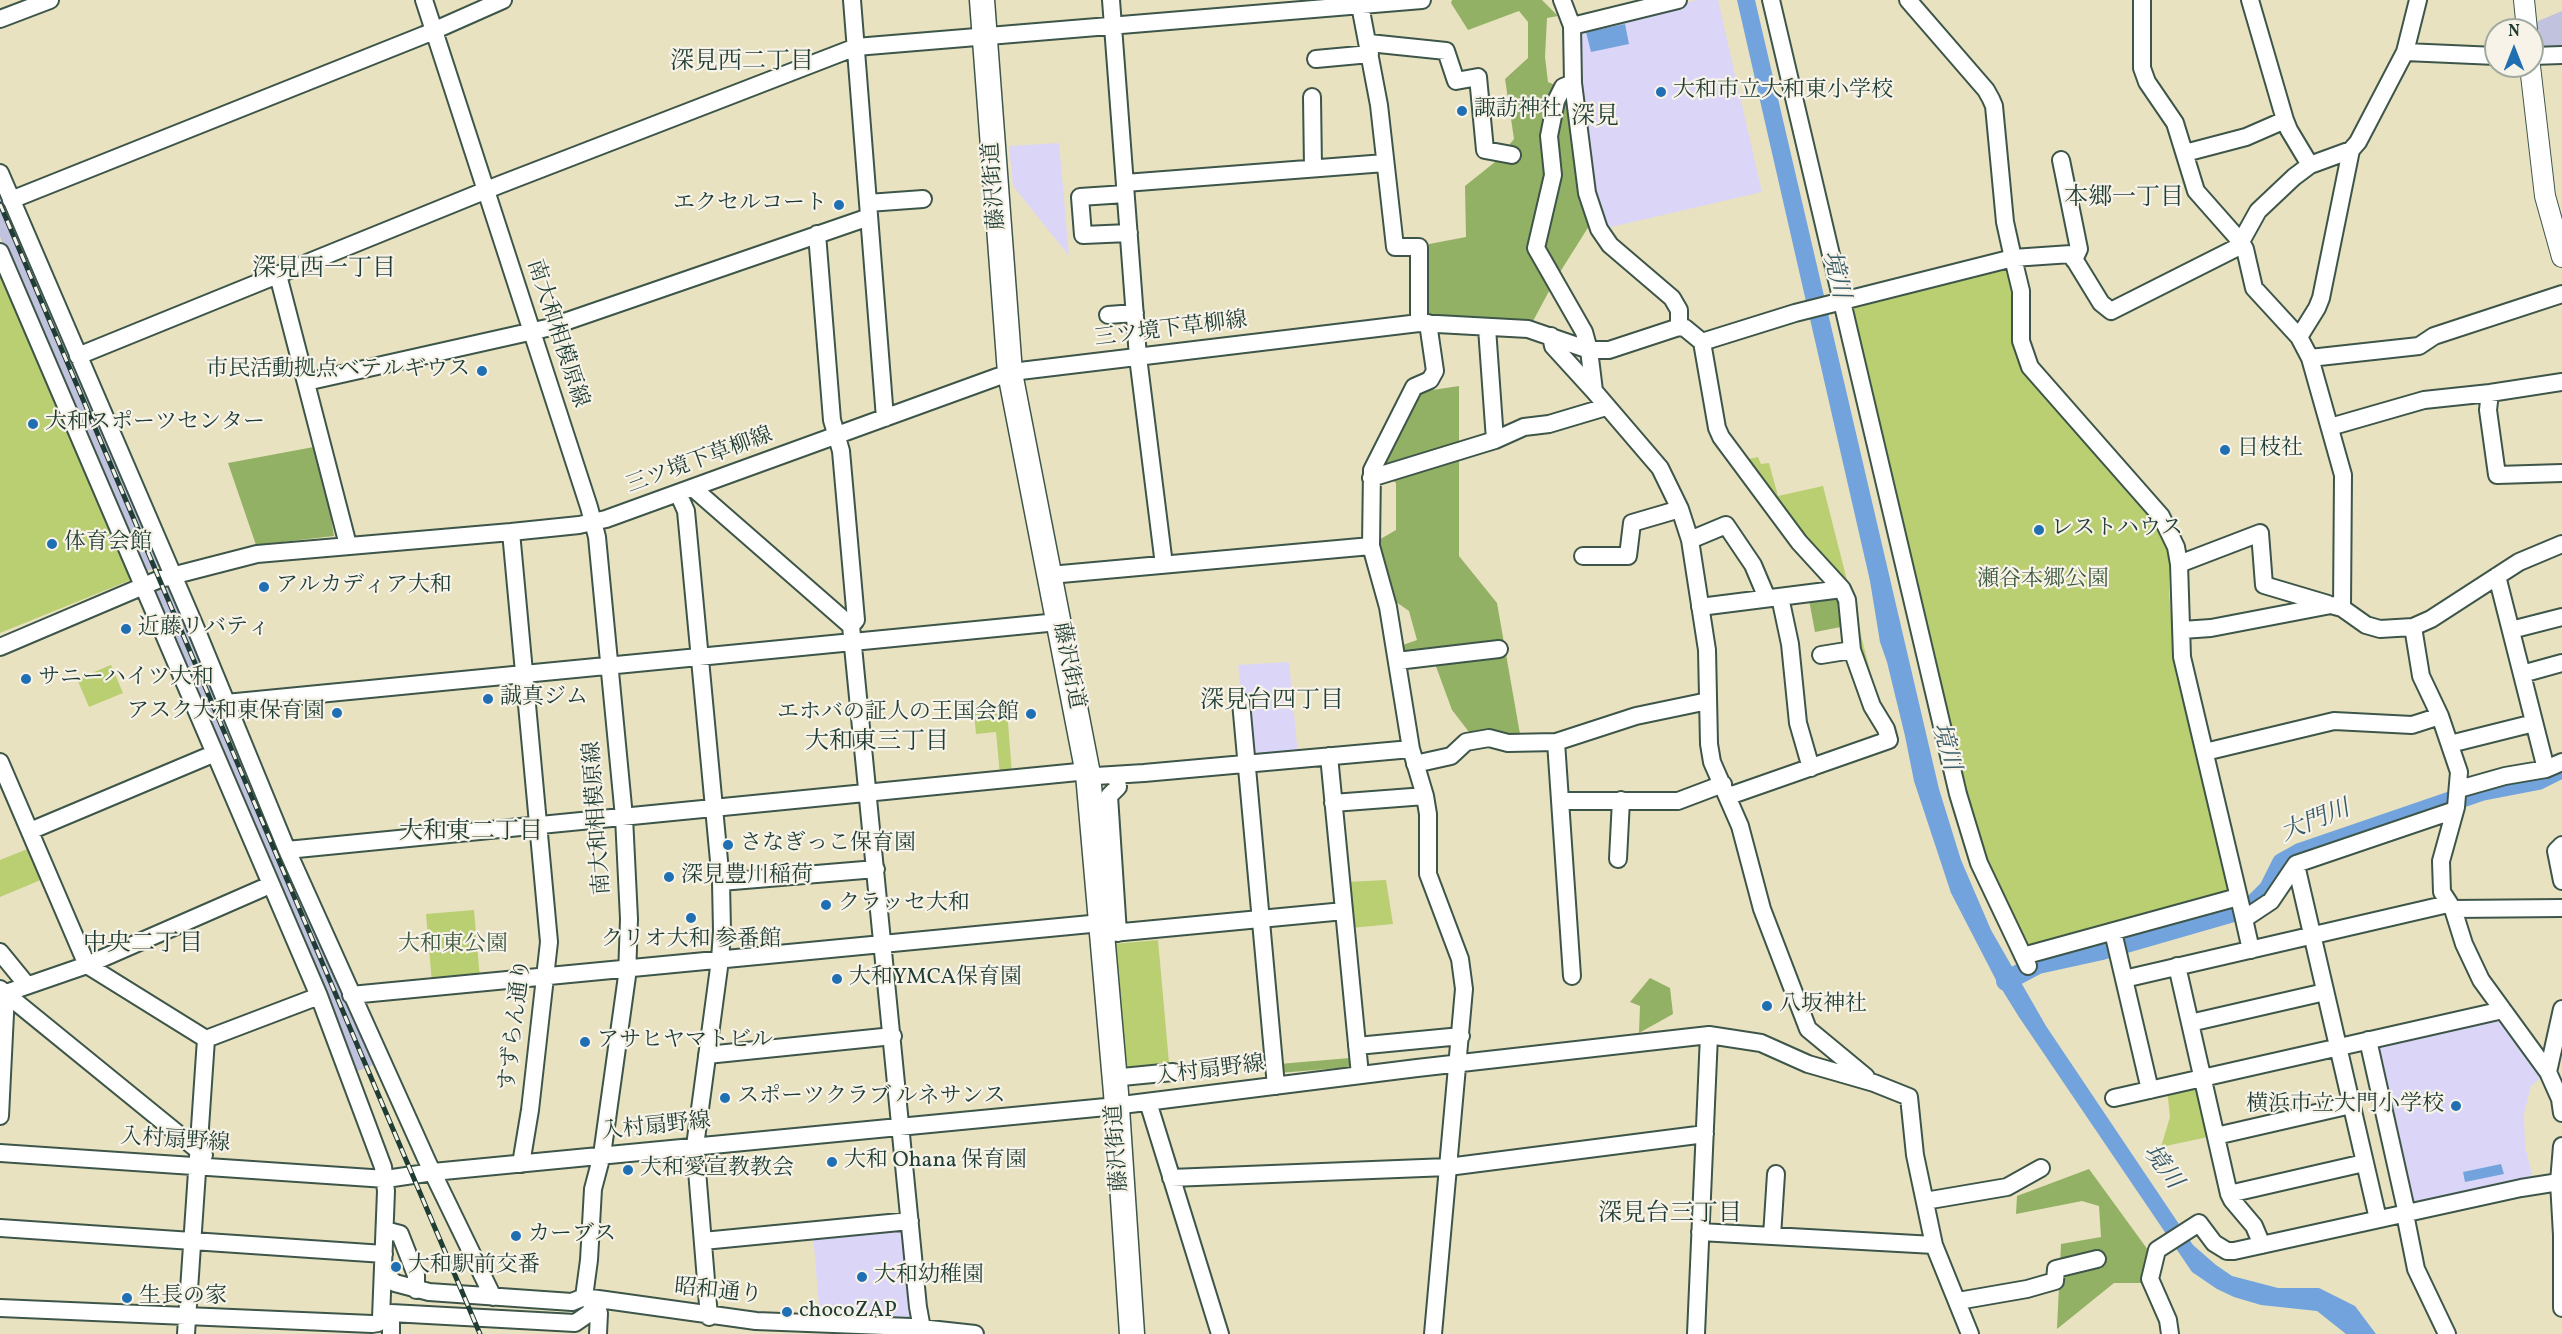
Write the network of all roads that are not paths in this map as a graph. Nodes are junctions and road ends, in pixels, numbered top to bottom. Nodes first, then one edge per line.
1 (50, 0) edge
2 (424, 0) edge
3 (503, 0) edge
4 (852, 0) edge
5 (982, 0) edge
6 (1111, 0) edge
7 (1422, 0) edge
8 (1562, 0) edge
9 (1678, 0) edge
10 (1771, 0) edge
11 (1908, 0) edge
12 (2142, 0) edge
13 (2250, 0) edge
14 (2418, 0) edge
15 (2524, 0) edge
16 (1360, 3) edge
17 (2526, 18) edge
18 (0, 20) edge
19 (1113, 26) junction
20 (1572, 26) junction
21 (434, 31) junction
22 (984, 36) junction
23 (856, 46) junction
24 (1370, 48) junction
25 (2405, 52) junction
26 (2484, 55) edge
27 (2562, 55) edge
28 (2544, 56) edge
29 (1316, 59) dead end
30 (2531, 78) edge
31 (1574, 83) junction
32 (1312, 97) dead end
33 (2285, 120) junction
34 (2351, 150) junction
35 (2185, 153) junction
36 (1512, 155) dead end
37 (2061, 160) dead end
38 (1385, 163) junction
39 (2310, 165) junction
40 (1312, 168) junction
41 (0, 173) edge
42 (1125, 188) junction
43 (486, 191) junction
44 (923, 199) dead end
45 (11, 200) junction
46 (868, 210) junction
47 (1129, 233) junction
48 (818, 234) junction
49 (2241, 242) junction
50 (0, 252) edge
51 (2562, 257) edge
52 (2013, 258) junction
53 (2074, 260) junction
54 (278, 275) junction
55 (2562, 294) edge
56 (1841, 302) junction
57 (1135, 313) junction
58 (1108, 315) dead end
59 (1424, 323) junction
60 (1680, 327) junction
61 (1486, 328) junction
62 (532, 331) junction
63 (1551, 336) junction
64 (2299, 337) junction
65 (1702, 342) junction
66 (1589, 350) junction
67 (78, 356) junction
68 (1138, 357) junction
69 (2310, 358) junction
70 (1010, 373) junction
71 (306, 382) junction
72 (2562, 382) edge
73 (1594, 391) junction
74 (2490, 393) junction
75 (1606, 407) junction
76 (885, 418) junction
77 (2330, 427) junction
78 (836, 435) junction
79 (1495, 440) junction
80 (2562, 473) edge
81 (1371, 478) junction
82 (686, 491) junction
83 (1680, 509) junction
84 (594, 522) junction
85 (512, 531) junction
86 (1690, 540) junction
87 (2562, 544) edge
88 (348, 545) junction
89 (1371, 546) junction
90 (1583, 556) dead end
91 (2179, 564) junction
92 (1164, 565) junction
93 (172, 575) junction
94 (1050, 575) junction
95 (2497, 576) junction
96 (142, 586) junction
97 (1842, 589) junction
98 (1773, 598) junction
99 (1700, 607) junction
100 (2336, 607) junction
101 (2562, 617) edge
102 (1058, 622) junction
103 (2413, 627) junction
104 (2182, 630) junction
105 (2511, 630) junction
106 (852, 634) junction
107 (0, 647) edge
108 (1499, 650) dead end
109 (1852, 651) junction
110 (1821, 655) dead end
111 (699, 657) junction
112 (1397, 661) junction
113 (2562, 663) edge
114 (609, 666) junction
115 (524, 674) junction
116 (2522, 674) junction
117 (1708, 701) junction
118 (1241, 702) dead end
119 (226, 703) junction
120 (2440, 716) junction
121 (2534, 723) junction
122 (1556, 742) junction
123 (2450, 744) junction
124 (2205, 752) junction
125 (213, 754) junction
126 (1329, 756) junction
127 (1413, 757) junction
128 (0, 762) edge
129 (2562, 762) edge
130 (1246, 764) junction
131 (1811, 768) junction
132 (2546, 769) junction
133 (1088, 774) junction
134 (1116, 775) junction
135 (1726, 790) junction
136 (868, 793) junction
137 (1425, 796) junction
138 (1621, 800) junction
139 (2457, 800) junction
140 (1560, 801) junction
141 (1333, 803) junction
142 (714, 808) junction
143 (624, 817) junction
144 (540, 825) junction
145 (30, 831) junction
146 (2562, 845) edge
147 (287, 850) junction
148 (1617, 859) dead end
149 (2296, 865) junction
150 (876, 869) junction
151 (721, 882) junction
152 (2562, 882) edge
153 (270, 885) junction
154 (2451, 906) junction
155 (2562, 908) edge
156 (2242, 909) junction
157 (1344, 911) junction
158 (1261, 919) junction
159 (1107, 930) junction
160 (2312, 935) junction
161 (2115, 941) junction
162 (883, 944) junction
163 (2251, 950) junction
164 (0, 952) edge
165 (720, 960) junction
166 (87, 965) junction
167 (2177, 966) junction
168 (627, 968) junction
169 (547, 976) junction
170 (1572, 976) dead end
171 (2124, 979) junction
172 (27, 985) junction
173 (3, 991) edge
174 (2325, 992) junction
175 (351, 995) junction
176 (319, 996) junction
177 (2503, 1010) junction
178 (2562, 1010) edge
179 (2190, 1023) junction
180 (1709, 1035) junction
181 (893, 1036) junction
182 (1461, 1036) junction
183 (206, 1039) junction
184 (2368, 1041) junction
185 (1357, 1046) junction
186 (2338, 1047) junction
187 (707, 1055) junction
188 (1457, 1064) junction
189 (1173, 1072) dead end
190 (2548, 1072) junction
191 (1360, 1075) junction
192 (1122, 1077) dead end
193 (2202, 1078) junction
194 (1874, 1083) junction
195 (1276, 1086) junction
196 (2150, 1090) junction
197 (2114, 1098) dead end
198 (1148, 1102) junction
199 (2351, 1105) junction
200 (1116, 1106) junction
201 (2562, 1113) edge
202 (0, 1116) edge
203 (900, 1126) junction
204 (1705, 1134) junction
205 (2216, 1136) junction
206 (694, 1146) junction
207 (2562, 1146) edge
208 (0, 1153) edge
209 (602, 1155) junction
210 (197, 1158) junction
211 (2364, 1163) junction
212 (521, 1164) junction
213 (1448, 1167) junction
214 (2041, 1168) dead end
215 (433, 1172) junction
216 (1776, 1174) dead end
217 (1171, 1178) junction
218 (386, 1179) junction
219 (2559, 1182) junction
220 (2229, 1194) junction
221 (1925, 1201) junction
222 (2406, 1214) junction
223 (2378, 1220) junction
224 (910, 1221) junction
225 (0, 1228) edge
226 (384, 1230) junction
227 (1700, 1232) junction
228 (1772, 1236) junction
229 (192, 1241) junction
230 (703, 1241) junction
231 (1934, 1245) junction
232 (2262, 1245) junction
233 (2097, 1259) dead end
234 (384, 1262) junction
235 (416, 1290) junction
236 (494, 1297) junction
237 (1958, 1301) junction
238 (589, 1305) junction
239 (0, 1308) edge
240 (2562, 1308) edge
241 (187, 1316) junction
242 (709, 1317) junction
243 (560, 1328) edge
244 (922, 1331) edge
245 (186, 1334) edge
246 (391, 1334) edge
247 (598, 1334) edge
248 (975, 1334) edge
249 (1132, 1334) edge
250 (1220, 1334) edge
251 (1433, 1334) edge
252 (1696, 1334) edge
253 (1970, 1334) edge
254 (2170, 1334) edge
255 (2447, 1334) edge

1 - 18 street
2 - 21 street, 南大和相模原線
3 - 21 street
4 - 23 street
5 - 22 highway, 藤沢街道
6 - 19 street
7 - 16 street
8 - 20 street
9 - 20 street
10 - 56 street
11 - 52 street
12 - 35 street
13 - 33 street
14 - 25 street
15 - 17 main road
16 - 19 street
16 - 24 street
19 - 22 street
19 - 42 street
20 - 31 street
21 - 43 street, 南大和相模原線
21 - 45 street
22 - 23 street
22 - 70 highway, 藤沢街道
23 - 43 street
23 - 46 street
24 - 29 street
24 - 36 street
24 - 38 street
25 - 26 street
25 - 34 street
27 - 28 street
30 - 51 main road
31 - 60 street
31 - 66 street
32 - 40 street
33 - 35 street
33 - 39 street
34 - 39 street
34 - 64 street
35 - 49 street
37 - 53 street
38 - 40 street
38 - 59 street
39 - 49 street
40 - 42 street
41 - 45 street
42 - 47 street
42 - 47 street
43 - 54 street
43 - 62 street, 南大和相模原線
44 - 46 street
45 - 67 street
46 - 48 street
46 - 76 street
47 - 57 street
48 - 62 street
48 - 78 street
49 - 53 street
49 - 64 street
50 - 96 street
52 - 53 street
52 - 56 street
52 - 91 street
54 - 67 street
54 - 71 street
55 - 69 street
56 - 65 street
56 - 161 street
57 - 58 street
57 - 68 street
59 - 61 street, 三ツ境下草柳線
59 - 68 street, 三ツ境下草柳線
59 - 81 street
60 - 65 street
60 - 66 street
61 - 63 street, 三ツ境下草柳線
61 - 79 street
62 - 71 street
62 - 84 street, 南大和相模原線
63 - 66 street, 三ツ境下草柳線
63 - 73 street
64 - 69 street
65 - 97 street
66 - 73 street
67 - 93 street
68 - 70 street, 三ツ境下草柳線
68 - 92 street
69 - 77 street
70 - 76 street, 三ツ境下草柳線
70 - 94 highway, 藤沢街道
71 - 88 street
72 - 74 street
73 - 75 street
74 - 77 street
74 - 80 street
75 - 79 street
75 - 83 street
76 - 78 street, 三ツ境下草柳線
77 - 100 street
78 - 82 street, 三ツ境下草柳線
78 - 106 street
79 - 81 street
81 - 89 street
82 - 84 street, 三ツ境下草柳線
82 - 106 street
82 - 111 street
83 - 86 street
83 - 90 street
84 - 85 street, 三ツ境下草柳線
84 - 114 street, 南大和相模原線
85 - 88 street, 三ツ境下草柳線
85 - 115 street, すずらん通り
86 - 98 street
86 - 99 street
87 - 95 street
88 - 93 street, 三ツ境下草柳線
89 - 92 street
89 - 112 street
91 - 100 street
91 - 104 street
92 - 94 street
93 - 96 street, 三ツ境下草柳線
93 - 119 street
94 - 102 highway, 藤沢街道
95 - 103 street
95 - 105 street
96 - 107 street, 三ツ境下草柳線
96 - 125 street
97 - 98 street
97 - 109 street
98 - 99 street
98 - 131 street
99 - 117 street
100 - 103 street
100 - 104 street
101 - 105 street
102 - 106 street
102 - 133 highway, 藤沢街道
103 - 120 street
104 - 124 street
105 - 116 street
106 - 111 street
106 - 136 street
108 - 112 street
109 - 110 street
109 - 131 street
111 - 114 street
111 - 142 street
112 - 127 street
113 - 116 street
114 - 115 street
114 - 143 street, 南大和相模原線
115 - 119 street
115 - 144 street, すずらん通り
116 - 121 street
117 - 122 street
117 - 135 street
118 - 130 street
119 - 147 street
120 - 123 street
120 - 124 street
121 - 123 street
121 - 132 street
122 - 127 street
122 - 140 street
123 - 139 street
124 - 156 street
125 - 145 street
125 - 153 street
126 - 127 street
126 - 130 street
126 - 141 street
127 - 137 street
128 - 145 street
129 - 132 street
130 - 134 street
130 - 158 street
131 - 135 street
132 - 139 street
133 - 134 street
133 - 136 street
133 - 159 highway, 藤沢街道
134 - 159 street
135 - 138 street
135 - 194 street
136 - 142 street
136 - 150 street
137 - 141 street
137 - 182 street
138 - 140 street
138 - 148 street
139 - 149 street
139 - 154 street
140 - 170 street
141 - 157 street
142 - 143 street
142 - 151 street
143 - 144 street
143 - 168 street, 南大和相模原線
144 - 147 street
144 - 169 street, すずらん通り
145 - 166 street
146 - 152 street
147 - 175 street
149 - 156 street
149 - 160 street
150 - 151 street
150 - 162 street
151 - 165 street
153 - 166 street
153 - 176 street
154 - 155 street
154 - 160 street
154 - 177 street
156 - 161 street
156 - 163 street
157 - 158 street
157 - 185 street
158 - 159 street
158 - 195 street
159 - 162 street
159 - 200 highway, 藤沢街道
160 - 163 street
160 - 174 street
161 - 171 street
162 - 165 street
162 - 181 street
163 - 167 street
164 - 172 street
165 - 168 street
165 - 187 street
166 - 172 street
166 - 183 street
167 - 171 street
167 - 179 street
168 - 169 street
168 - 209 street, 南大和相模原線
169 - 175 street
169 - 212 street, すずらん通り
171 - 196 street
172 - 173 street
173 - 202 street
173 - 210 street
174 - 179 street
174 - 186 street
175 - 215 street
176 - 183 street
176 - 218 street
177 - 184 street
177 - 190 street
178 - 190 street
179 - 193 street
180 - 188 street, 入村扇野線
180 - 194 street, 入村扇野線
180 - 204 street
181 - 187 street
181 - 203 street
182 - 185 street
182 - 188 street
183 - 210 street
184 - 186 street
184 - 222 street
185 - 191 street
186 - 193 street
186 - 199 street
187 - 206 street
188 - 191 street, 入村扇野線
188 - 213 street
189 - 192 street
190 - 201 street
191 - 195 street, 入村扇野線
193 - 196 street
193 - 205 street
194 - 221 street
195 - 198 street, 入村扇野線
196 - 197 street
198 - 200 street, 入村扇野線
198 - 217 street
199 - 205 street
199 - 211 street
200 - 203 street, 入村扇野線
200 - 249 highway, 藤沢街道
203 - 206 street, 入村扇野線
203 - 224 street
204 - 213 street
204 - 227 street
205 - 220 street
206 - 209 street, 入村扇野線
206 - 230 street
207 - 219 street
208 - 210 street, 入村扇野線
209 - 212 street, 入村扇野線
209 - 238 street, 南大和相模原線
210 - 218 street, 入村扇野線
210 - 229 street
211 - 220 street
211 - 223 street
212 - 215 street, 入村扇野線
213 - 217 street
213 - 251 street
214 - 221 street
215 - 218 street, 入村扇野線
215 - 236 street
216 - 228 street
217 - 250 street
218 - 226 street
219 - 222 street
219 - 240 street
220 - 232 street
221 - 231 street
222 - 223 street
222 - 255 street
223 - 232 street
224 - 230 street
224 - 244 street
225 - 229 street
226 - 234 street
226 - 235 street
227 - 228 street
227 - 252 street
228 - 231 street
229 - 234 street
229 - 241 street
230 - 242 street
231 - 237 street
232 - 254 street
233 - 237 street
234 - 235 street
234 - 241 street
235 - 236 street
236 - 238 street
237 - 253 street
238 - 242 street, 昭和通り
238 - 243 street
238 - 247 street
239 - 241 street
241 - 245 street
242 - 244 street, 昭和通り
243 - 246 street
244 - 248 street, 昭和通り

